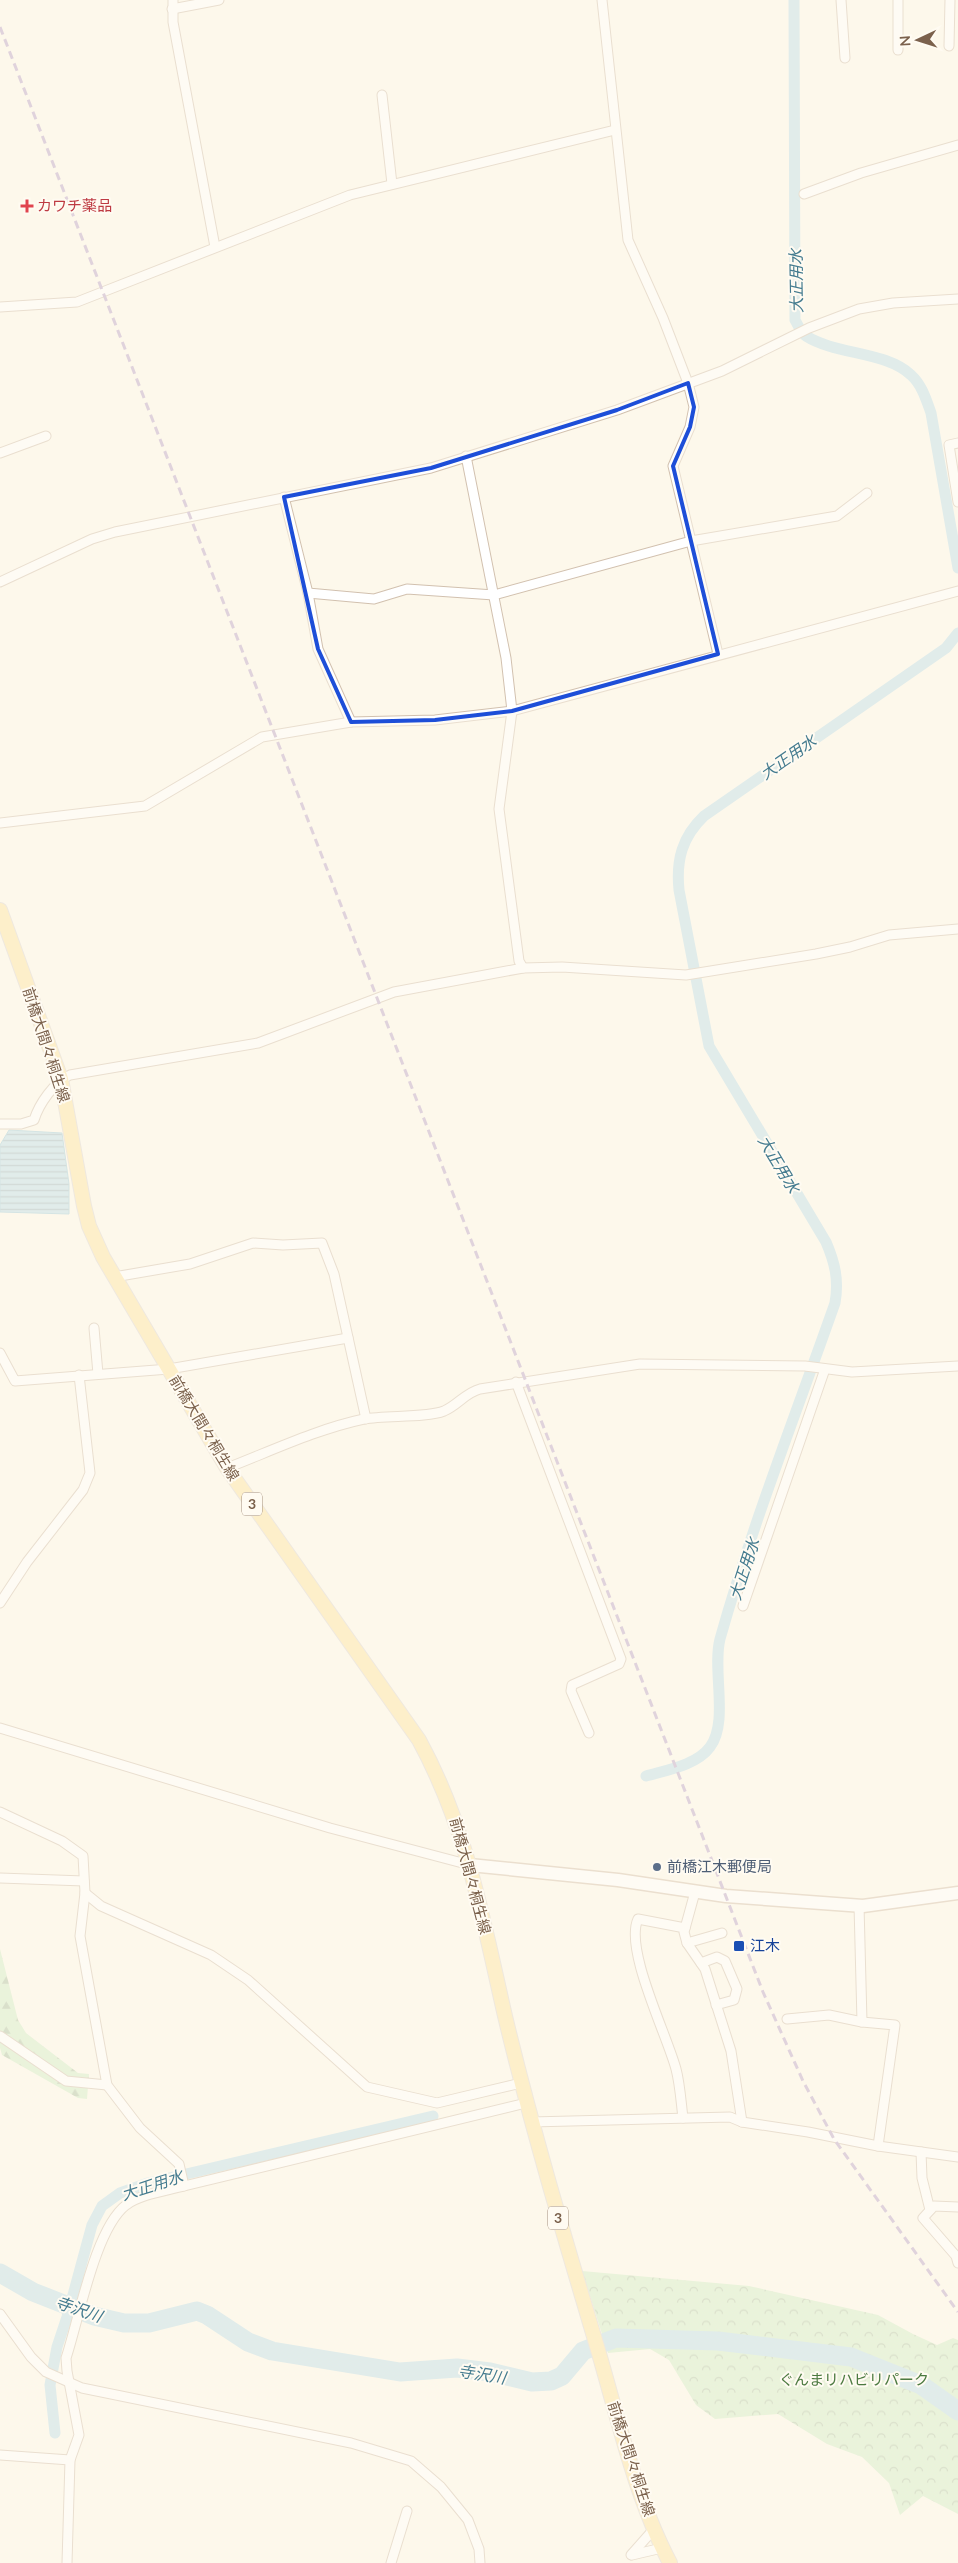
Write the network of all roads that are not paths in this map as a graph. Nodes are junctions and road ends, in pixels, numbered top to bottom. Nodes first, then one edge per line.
1 (220, 0) edge
2 (602, 0) edge
3 (841, 0) edge
4 (898, 0) edge
5 (950, 0) edge
6 (173, 5) edge
7 (949, 46) dead end
8 (898, 50) dead end
9 (845, 58) dead end
10 (382, 95) dead end
11 (615, 130) junction
12 (958, 145) edge
13 (392, 184) junction
14 (804, 194) dead end
15 (215, 247) junction
16 (958, 299) edge
17 (0, 307) edge
18 (688, 383) junction
19 (46, 436) dead end
20 (958, 443) edge
21 (0, 453) edge
22 (466, 456) junction
23 (867, 492) dead end
24 (284, 497) junction
25 (958, 502) edge
26 (690, 541) junction
27 (0, 582) edge
28 (954, 591) edge
29 (308, 594) junction
30 (494, 595) junction
31 (718, 654) junction
32 (512, 711) junction
33 (351, 722) junction
34 (0, 823) edge
35 (0, 910) edge
36 (958, 929) edge
37 (524, 968) junction
38 (60, 1079) junction
39 (0, 1124) edge
40 (114, 1277) junction
41 (94, 1328) dead end
42 (348, 1338) junction
43 (0, 1353) edge
44 (958, 1366) edge
45 (169, 1369) junction
46 (823, 1369) junction
47 (98, 1374) junction
48 (79, 1375) junction
49 (516, 1382) junction
50 (366, 1419) junction
51 (226, 1468) junction
52 (0, 1603) edge
53 (743, 1606) dead end
54 (0, 1728) edge
55 (588, 1733) dead end
56 (0, 1812) edge
57 (470, 1865) junction
58 (0, 1878) edge
59 (84, 1881) junction
60 (695, 1892) junction
61 (85, 1893) junction
62 (958, 1893) edge
63 (859, 1905) junction
64 (686, 1928) junction
65 (722, 1933) dead end
66 (687, 1943) junction
67 (701, 1963) junction
68 (716, 2005) junction
69 (787, 2019) dead end
70 (862, 2022) junction
71 (0, 2036) edge
72 (107, 2085) junction
73 (524, 2094) junction
74 (683, 2118) junction
75 (531, 2122) junction
76 (742, 2122) junction
77 (878, 2146) junction
78 (921, 2152) junction
79 (958, 2157) edge
80 (184, 2183) junction
81 (958, 2207) edge
82 (930, 2210) junction
83 (958, 2263) edge
84 (0, 2314) edge
85 (66, 2381) junction
86 (0, 2455) edge
87 (70, 2460) junction
88 (407, 2511) dead end
89 (654, 2529) junction
90 (662, 2548) junction
91 (67, 2563) edge
92 (391, 2563) edge
93 (480, 2563) edge
94 (670, 2563) edge

1 - 6 street
2 - 11 street
3 - 9 street
4 - 8 street
5 - 7 street
6 - 15 street
10 - 13 street
11 - 13 street
11 - 18 street
12 - 14 street
13 - 15 street
15 - 17 street
16 - 18 street
18 - 22 street
18 - 26 street
19 - 21 street
20 - 25 street
22 - 24 street
22 - 30 street
23 - 26 street
24 - 27 street
24 - 29 street
26 - 30 street
26 - 31 street
28 - 31 street
29 - 30 street
29 - 33 street
30 - 32 street
31 - 32 street
32 - 33 street
32 - 37 street
33 - 34 street
35 - 38 main road, 前橋大間々桐生線 / 3
36 - 37 street
37 - 38 street
38 - 39 street
38 - 40 main road, 前橋大間々桐生線 / 3
40 - 42 street
40 - 45 main road, 前橋大間々桐生線 / 3
41 - 47 street
42 - 45 street
42 - 50 street
43 - 48 street
44 - 46 street
45 - 47 street
45 - 51 main road, 前橋大間々桐生線 / 3
46 - 49 street
46 - 53 street
47 - 48 street
48 - 52 street
49 - 50 street
49 - 55 street
50 - 51 street
51 - 57 main road, 前橋大間々桐生線 / 3
54 - 57 street
56 - 59 street
57 - 60 street
57 - 73 main road, 前橋大間々桐生線 / 3
58 - 59 street
59 - 61 street
60 - 63 street
60 - 64 street
61 - 72 street
61 - 73 street
62 - 63 street
63 - 70 street
64 - 66 street
64 - 74 street
65 - 66 street
66 - 67 street
67 - 68 street
67 - 68 street
68 - 76 street
69 - 70 street
70 - 77 street
71 - 72 street
72 - 80 street
73 - 75 main road, 前橋大間々桐生線 / 3
73 - 80 street
74 - 75 street
74 - 76 street
75 - 89 main road, 前橋大間々桐生線 / 3
76 - 77 street
77 - 78 street
78 - 79 street
78 - 82 street
80 - 85 street
81 - 82 street
82 - 83 street
84 - 85 street
85 - 87 street
85 - 93 street
86 - 87 street
87 - 91 street
88 - 92 street
89 - 90 main road, 前橋大間々桐生線 / 3
89 - 90 street
90 - 94 main road, 前橋大間々桐生線 / 3

